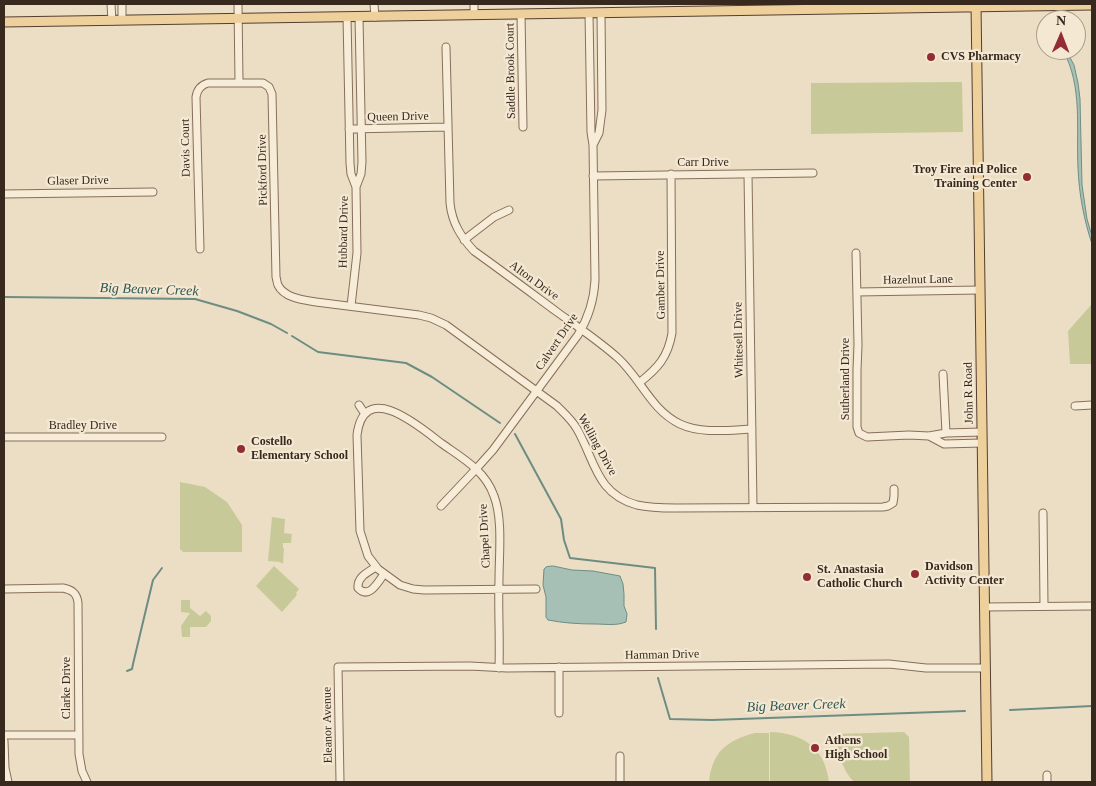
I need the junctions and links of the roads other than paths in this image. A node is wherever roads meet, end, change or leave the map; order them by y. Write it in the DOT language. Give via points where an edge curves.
graph roads {
  1 [pos="111,4"];
  2 [pos="122,4"];
  3 [pos="238,4"];
  4 [pos="374,4"];
  5 [pos="474,4"];
  6 [pos="976,5"];
  7 [pos="1092,5"];
  8 [pos="684,8"];
  9 [pos="589,13"];
  10 [pos="601,13"];
  11 [pos="521,14"];
  12 [pos="474,15"];
  13 [pos="374,16"];
  14 [pos="347,17"];
  15 [pos="359,17"];
  16 [pos="238,19"];
  17 [pos="112,20"];
  18 [pos="122,20"];
  19 [pos="4,22"];
  20 [pos="446,47"];
  21 [pos="590,76"];
  22 [pos="602,76"];
  23 [pos="360,80"];
  24 [pos="348,81"];
  25 [pos="239,82"];
  26 [pos="448,127"];
  27 [pos="523,127"];
  28 [pos="349,129"];
  29 [pos="361,129"];
  30 [pos="593,146"];
  31 [pos="813,173"];
  32 [pos="670,174"];
  33 [pos="748,174"];
  34 [pos="593,176"];
  35 [pos="356,187"];
  36 [pos="153,191"];
  37 [pos="4,194"];
  38 [pos="509,210"];
  39 [pos="464,240"];
  40 [pos="200,249"];
  41 [pos="856,254"];
  42 [pos="278,286"];
  43 [pos="980,290"];
  44 [pos="857,292"];
  45 [pos="351,306"];
  46 [pos="581,329"];
  47 [pos="943,374"];
  48 [pos="639,383"];
  49 [pos="536,392"];
  50 [pos="359,405"];
  51 [pos="1092,405"];
  52 [pos="1075,406"];
  53 [pos="365,414"];
  54 [pos="752,430"];
  55 [pos="982,432"];
  56 [pos="946,433"];
  57 [pos="929,436"];
  58 [pos="4,437"];
  59 [pos="162,437"];
  60 [pos="982,443"];
  61 [pos="476,469"];
  62 [pos="894,489"];
  63 [pos="441,506"];
  64 [pos="753,507"];
  65 [pos="1043,513"];
  66 [pos="376,566"];
  67 [pos="384,574"];
  68 [pos="4,589"];
  69 [pos="498,589"];
  70 [pos="536,589"];
  71 [pos="1044,606"];
  72 [pos="1092,606"];
  73 [pos="984,607"];
  74 [pos="338,667"];
  75 [pos="558,667"];
  76 [pos="499,668"];
  77 [pos="985,668"];
  78 [pos="559,712"];
  79 [pos="4,735"];
  80 [pos="79,735"];
  81 [pos="4,740"];
  82 [pos="620,756"];
  83 [pos="8,782"];
  84 [pos="87,782"];
  85 [pos="340,782"];
  86 [pos="620,782"];
  87 [pos="987,782"];
  1 -- 17 [label="street"];
  2 -- 18 [label="street"];
  3 -- 16 [label="street"];
  4 -- 13 [label="street"];
  5 -- 12 [label="street"];
  6 -- 7 [label="main road"];
  6 -- 8 [label="main road"];
  6 -- 43 [label="main road, John R Road"];
  8 -- 10 [label="main road"];
  9 -- 10 [label="main road"];
  9 -- 11 [label="main road"];
  9 -- 21 [label="street, Calvert Drive"];
  10 -- 22 [label="street, Calvert Drive"];
  11 -- 12 [label="main road"];
  11 -- 27 [label="street, Saddle Brook Court"];
  12 -- 13 [label="main road"];
  13 -- 15 [label="main road"];
  14 -- 15 [label="main road"];
  14 -- 16 [label="main road"];
  14 -- 24 [label="street, Hubbard Drive"];
  15 -- 23 [label="street, Hubbard Drive"];
  16 -- 18 [label="main road"];
  16 -- 25 [label="street"];
  17 -- 18 [label="main road"];
  17 -- 19 [label="main road"];
  20 -- 26 [label="street, Alton Drive"];
  21 -- 22 [label="street"];
  21 -- 30 [label="street, Calvert Drive"];
  22 -- 30 [label="street, Calvert Drive" via="602,116"];
  23 -- 24 [label="street"];
  23 -- 29 [label="street, Hubbard Drive"];
  24 -- 28 [label="street, Hubbard Drive"];
  25 -- 40 [label="street, Davis Court" via="208,83 201,86 196,94"];
  25 -- 42 [label="street, Pickford Drive" via="263,83 272,94"];
  26 -- 29 [label="street, Queen Drive"];
  26 -- 39 [label="street, Alton Drive" via="450,210"];
  28 -- 29 [label="street, Queen Drive"];
  28 -- 35 [label="street, Hubbard Drive" via="350,168"];
  29 -- 35 [label="street, Hubbard Drive" via="362,168"];
  30 -- 34 [label="street, Calvert Drive"];
  31 -- 33 [label="street, Carr Drive"];
  32 -- 33 [label="street, Carr Drive"];
  32 -- 34 [label="street, Carr Drive"];
  32 -- 48 [label="street, Gamber Drive" via="672,333 670,346 661,362"];
  33 -- 54 [label="street, Whitesell Drive"];
  34 -- 46 [label="street, Calvert Drive" via="595,289 591,309"];
  35 -- 45 [label="street, Hubbard Drive" via="357,253"];
  36 -- 37 [label="street, Glaser Drive"];
  38 -- 39 [label="street"];
  39 -- 46 [label="street, Alton Drive" via="474,251"];
  41 -- 44 [label="street, Sutherland Drive"];
  42 -- 45 [label="street, Welling Drive" via="300,299"];
  43 -- 44 [label="street, Hazelnut Lane"];
  43 -- 55 [label="main road, John R Road"];
  44 -- 57 [label="street, Sutherland Drive" via="859,433 867,437"];
  45 -- 49 [label="street, Welling Drive" via="419,315 441,322"];
  46 -- 48 [label="street, Alton Drive" via="620,360"];
  46 -- 49 [label="street, Calvert Drive"];
  47 -- 56 [label="street"];
  48 -- 54 [label="street, Alton Drive" via="661,412 680,424 701,430"];
  49 -- 61 [label="street, Calvert Drive"];
  49 -- 64 [label="street, Welling Drive" via="567,416 606,486 623,499 648,507"];
  50 -- 53 [label="street"];
  51 -- 52 [label="street"];
  53 -- 61 [label="street, Chapel Drive" via="384,408 393,411 411,420"];
  53 -- 66 [label="street" via="358,424 357,435 360,531 368,556"];
  54 -- 64 [label="street, Whitesell Drive"];
  55 -- 56 [label="street, Sutherland Drive"];
  55 -- 60 [label="main road, John R Road"];
  56 -- 57 [label="street, Sutherland Drive"];
  57 -- 60 [label="street, Sutherland Drive" via="944,444"];
  58 -- 59 [label="street, Bradley Drive"];
  60 -- 73 [label="main road, John R Road"];
  61 -- 63 [label="street, Calvert Drive"];
  61 -- 69 [label="street, Chapel Drive" via="489,485 496,502"];
  62 -- 64 [label="street, Welling Drive" via="891,505 883,507"];
  65 -- 71 [label="street"];
  66 -- 67 [label="street"];
  66 -- 67 [label="street" via="358,580 358,588 365,592 371,590"];
  67 -- 69 [label="street" via="413,589"];
  68 -- 80 [label="street, Clarke Drive" via="63,588 75,593 78,603"];
  69 -- 70 [label="street"];
  69 -- 76 [label="street, Chapel Drive"];
  71 -- 72 [label="street"];
  71 -- 73 [label="street"];
  73 -- 77 [label="main road, John R Road"];
  74 -- 76 [label="street, Hamman Drive"];
  74 -- 85 [label="street, Eleanor Avenue"];
  75 -- 76 [label="street, Hamman Drive"];
  75 -- 77 [label="street, Hamman Drive" via="889,664"];
  75 -- 78 [label="street"];
  77 -- 87 [label="main road, John R Road"];
  79 -- 80 [label="street"];
  80 -- 84 [label="street, Clarke Drive" via="80,766"];
  81 -- 83 [label="street"];
  82 -- 86 [label="street"];
}
